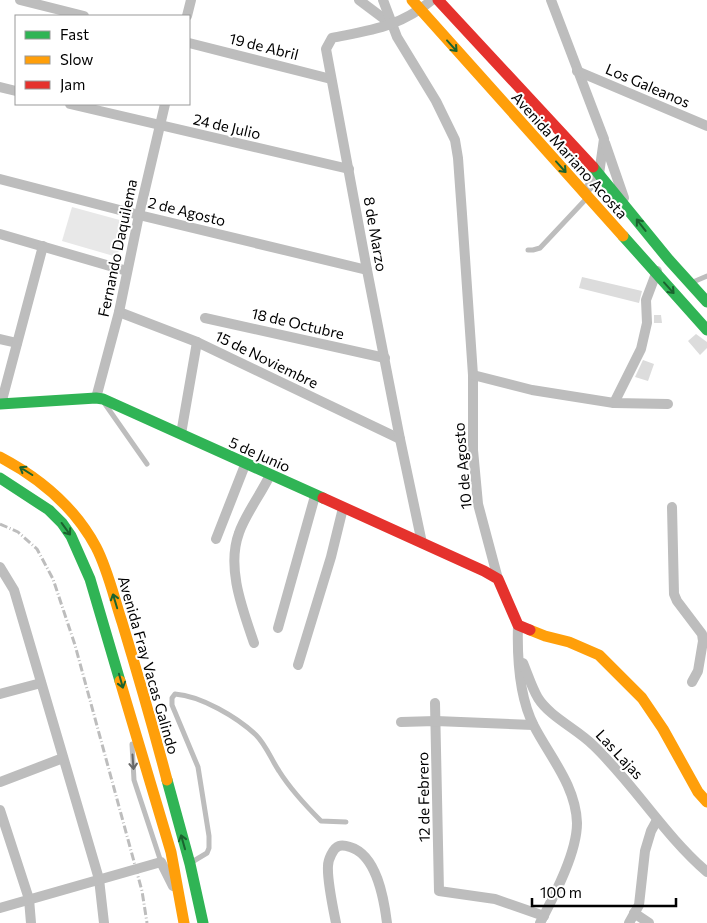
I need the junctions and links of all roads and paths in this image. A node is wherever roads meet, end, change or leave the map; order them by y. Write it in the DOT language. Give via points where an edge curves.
graph roads {
  1 [pos="20,0"];
  2 [pos="191,0"];
  3 [pos="359,0"];
  4 [pos="383,0"];
  5 [pos="412,0"];
  6 [pos="432,0"];
  7 [pos="438,0"];
  8 [pos="551,0"];
  9 [pos="420,10"];
  10 [pos="80,15"];
  11 [pos="187,15"];
  12 [pos="392,25"];
  13 [pos="190,43"];
  14 [pos="577,71"];
  15 [pos="332,79"];
  16 [pos="0,86"];
  17 [pos="15,90"];
  18 [pos="74,105"];
  19 [pos="165,105"];
  20 [pos="160,126"];
  21 [pos="707,126"];
  22 [pos="604,139"];
  23 [pos="349,170"];
  24 [pos="599,174"];
  25 [pos="0,179"];
  26 [pos="586,195"];
  27 [pos="627,206"];
  28 [pos="139,215"];
  29 [pos="0,234"];
  30 [pos="43,246"];
  31 [pos="528,250"];
  32 [pos="669,260"];
  33 [pos="367,270"];
  34 [pos="127,271"];
  35 [pos="655,273"];
  36 [pos="707,276"];
  37 [pos="690,283"];
  38 [pos="707,302"];
  39 [pos="119,312"];
  40 [pos="205,318"];
  41 [pos="707,330"];
  42 [pos="0,339"];
  43 [pos="197,342"];
  44 [pos="17,343"];
  45 [pos="385,358"];
  46 [pos="473,375"];
  47 [pos="100,399"];
  48 [pos="614,403"];
  49 [pos="1,404"];
  50 [pos="668,404"];
  51 [pos="181,434"];
  52 [pos="400,439"];
  53 [pos="0,457"];
  54 [pos="147,464"];
  55 [pos="246,465"];
  56 [pos="270,475"];
  57 [pos="0,478"];
  58 [pos="315,496"];
  59 [pos="672,507"];
  60 [pos="343,508"];
  61 [pos="216,539"];
  62 [pos="422,543"];
  63 [pos="0,567"];
  64 [pos="498,580"];
  65 [pos="518,625"];
  66 [pos="278,628"];
  67 [pos="254,643"];
  68 [pos="518,653"];
  69 [pos="298,665"];
  70 [pos="703,673"];
  71 [pos="692,682"];
  72 [pos="41,683"];
  73 [pos="0,694"];
  74 [pos="436,703"];
  75 [pos="130,713"];
  76 [pos="401,722"];
  77 [pos="436,722"];
  78 [pos="533,725"];
  79 [pos="63,758"];
  80 [pos="0,782"];
  81 [pos="702,789"];
  82 [pos="707,802"];
  83 [pos="0,810"];
  84 [pos="657,820"];
  85 [pos="346,822"];
  86 [pos="161,862"];
  87 [pos="190,864"];
  88 [pos="707,872"];
  89 [pos="99,879"];
  90 [pos="29,899"];
  91 [pos="180,901"];
  92 [pos="0,908"];
  93 [pos="634,913"];
  94 [pos="542,919"];
  95 [pos="30,923"];
  96 [pos="104,923"];
  97 [pos="184,923"];
  98 [pos="203,923"];
  99 [pos="336,923"];
  100 [pos="387,923"];
  101 [pos="629,923"];
  102 [pos="649,923"];
  1 -- 10 [label="street"];
  2 -- 11 [label="street"];
  3 -- 12 [label="street"];
  4 -- 12 [label="street, 10 de Agosto"];
  5 -- 9 [label="main road, Avenida Mariano Acosta"];
  6 -- 9 [label="street, 8 de Marzo"];
  7 -- 24 [label="main road, Avenida Mariano Acosta"];
  8 -- 14 [label="street"];
  9 -- 12 [label="street, 8 de Marzo"];
  9 -- 26 [label="main road, Avenida Mariano Acosta, one-way"];
  12 -- 15 [label="street, 8 de Marzo" via="332,38 326,49"];
  12 -- 46 [label="street, 10 de Agosto" via="454,140 462,205"];
  13 -- 15 [label="street, 19 de Abril"];
  14 -- 21 [label="street, Los Galeanos"];
  14 -- 22 [label="street"];
  15 -- 23 [label="street, 8 de Marzo"];
  16 -- 17 [label="street"];
  18 -- 20 [label="street, 24 de Julio"];
  19 -- 20 [label="street, Fernando Daquilema"];
  20 -- 23 [label="street, 24 de Julio"];
  20 -- 28 [label="street, Fernando Daquilema"];
  22 -- 24 [label="street"];
  22 -- 27 [label="street"];
  23 -- 33 [label="street, 8 de Marzo"];
  24 -- 26 [label="street"];
  24 -- 27 [label="main road, Avenida Mariano Acosta"];
  25 -- 28 [label="street, 2 de Agosto"];
  26 -- 31 [label="lane" via="540,248"];
  26 -- 35 [label="main road, Avenida Mariano Acosta"];
  32 -- 27 [label="main road, Avenida Mariano Acosta, one-way"];
  28 -- 33 [label="street, 2 de Agosto"];
  28 -- 34 [label="street, Fernando Daquilema"];
  29 -- 30 [label="street"];
  30 -- 34 [label="street"];
  30 -- 44 [label="street"];
  32 -- 35 [label="street"];
  32 -- 37 [label="main road, Avenida Mariano Acosta"];
  33 -- 45 [label="street, 8 de Marzo"];
  34 -- 39 [label="street, Fernando Daquilema"];
  35 -- 41 [label="main road, Avenida Mariano Acosta, one-way"];
  35 -- 48 [label="street" via="646,300 641,349"];
  36 -- 37 [label="lane"];
  37 -- 38 [label="main road, Avenida Mariano Acosta"];
  39 -- 43 [label="street, 15 de Noviembre"];
  39 -- 47 [label="street, Fernando Daquilema"];
  40 -- 45 [label="street, 18 de Octubre"];
  42 -- 44 [label="street"];
  43 -- 51 [label="street"];
  43 -- 52 [label="street, 15 de Noviembre"];
  44 -- 49 [label="street"];
  45 -- 52 [label="street, 8 de Marzo"];
  46 -- 48 [label="street" via="532,390"];
  46 -- 64 [label="street, 10 de Agosto" via="473,450 478,504"];
  47 -- 49 [label="main road, 5 de Junio"];
  47 -- 51 [label="main road, 5 de Junio"];
  47 -- 54 [label="lane"];
  48 -- 50 [label="street"];
  51 -- 55 [label="main road, 5 de Junio"];
  52 -- 62 [label="street, 8 de Marzo"];
  87 -- 53 [label="main road, Avenida Fray Vacas Galindo, one-way" via="144,694 96,547 53,491 25,470"];
  55 -- 56 [label="main road, 5 de Junio"];
  55 -- 61 [label="street"];
  56 -- 58 [label="main road, 5 de Junio"];
  56 -- 67 [label="street" via="238,534 236,550 235,572 242,609"];
  57 -- 75 [label="main road, Avenida Fray Vacas Galindo, one-way" via="33,498 62,524 77,546 90,578"];
  58 -- 60 [label="main road, 5 de Junio"];
  58 -- 66 [label="street"];
  59 -- 70 [label="street" via="674,594 702,634"];
  60 -- 62 [label="main road, 5 de Junio"];
  60 -- 69 [label="street"];
  62 -- 64 [label="main road, 5 de Junio"];
  63 -- 72 [label="street" via="14,590"];
  64 -- 65 [label="main road, 10 de Agosto"];
  65 -- 68 [label="street, 10 de Agosto"];
  65 -- 81 [label="main road" via="598,655 642,698"];
  68 -- 78 [label="street, 10 de Agosto" via="522,692"];
  68 -- 84 [label="street, Las Lajas" via="539,699 593,744"];
  70 -- 71 [label="street"];
  72 -- 73 [label="street"];
  72 -- 79 [label="street"];
  74 -- 77 [label="street, 12 de Febrero"];
  75 -- 86 [label="lane, one-way" via="134,780"];
  75 -- 91 [label="main road, Avenida Fray Vacas Galindo" via="171,852"];
  76 -- 77 [label="street"];
  77 -- 78 [label="street"];
  77 -- 94 [label="street, 12 de Febrero" via="439,891 495,899"];
  78 -- 94 [label="street, 10 de Agosto" via="563,775 577,822 575,840 560,882"];
  79 -- 80 [label="street"];
  79 -- 89 [label="street"];
  81 -- 82 [label="main road"];
  83 -- 90 [label="street"];
  84 -- 88 [label="street, Las Lajas"];
  84 -- 93 [label="street" via="645,851 642,892"];
  85 -- 87 [label="lane" via="321,821 292,791 265,746 250,730 210,704 175,694 172,706 198,767 209,836 207,854"];
  86 -- 89 [label="street"];
  86 -- 91 [label="street"];
  87 -- 98 [label="main road, Avenida Fray Vacas Galindo"];
  89 -- 90 [label="street"];
  89 -- 96 [label="street"];
  90 -- 92 [label="street"];
  90 -- 95 [label="street"];
  91 -- 97 [label="main road, Avenida Fray Vacas Galindo"];
  93 -- 101 [label="street"];
  93 -- 102 [label="street"];
  99 -- 100 [label="street" via="328,865 334,850 338,846 346,846 356,849 368,859 381,888"];
}
